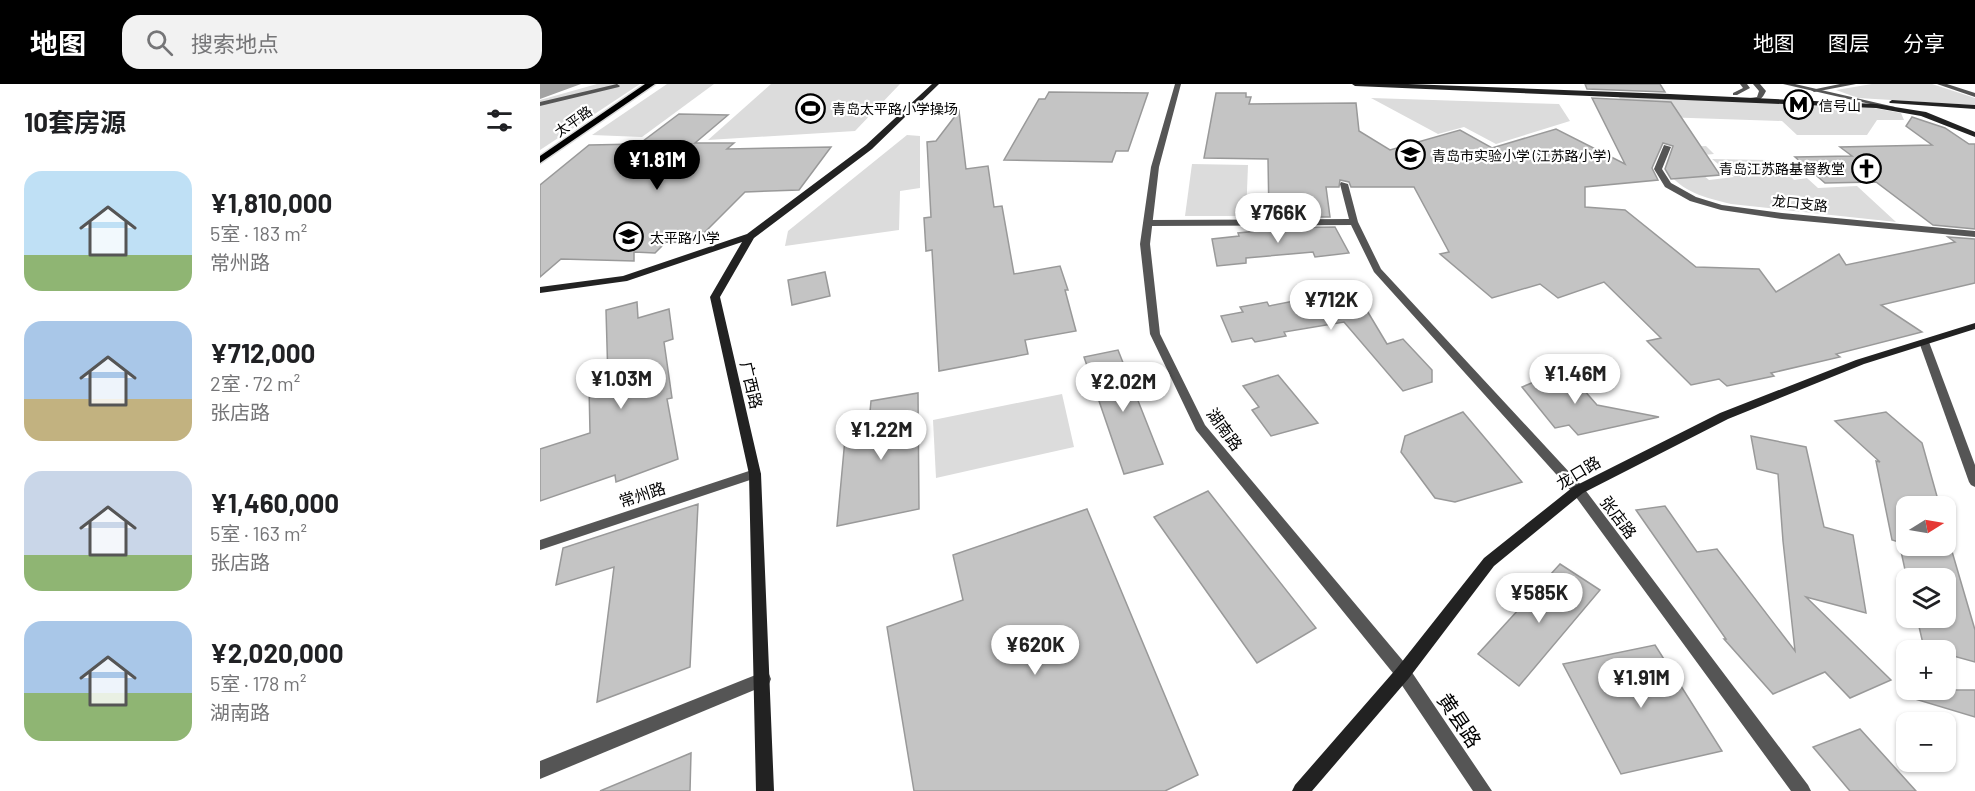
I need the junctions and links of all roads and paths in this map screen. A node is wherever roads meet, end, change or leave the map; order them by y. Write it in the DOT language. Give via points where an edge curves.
graph roads {
  1 [pos="651,84"];
  2 [pos="936,84"];
  3 [pos="1178,84"];
  4 [pos="1355,84"];
  5 [pos="1521,84"];
  6 [pos="1743,84"];
  7 [pos="1756,84"];
  8 [pos="1786,84"];
  9 [pos="1853,84"];
  10 [pos="1940,84"];
  11 [pos="617,86"];
  12 [pos="1814,90"];
  13 [pos="1735,94"];
  14 [pos="1761,95"];
  15 [pos="1975,95"];
  16 [pos="1852,99"];
  17 [pos="1741,100"];
  18 [pos="540,104"];
  19 [pos="1934,105"];
  20 [pos="1975,107"];
  21 [pos="1923,114"];
  22 [pos="1975,135"];
  23 [pos="1667,147"];
  24 [pos="540,160"];
  25 [pos="1344,184"];
  26 [pos="1354,222"];
  27 [pos="1147,223"];
  28 [pos="1975,234"];
  29 [pos="750,236"];
  30 [pos="540,290"];
  31 [pos="1975,326"];
  32 [pos="1924,342"];
  33 [pos="755,474"];
  34 [pos="1975,482"];
  35 [pos="1578,490"];
  36 [pos="540,545"];
  37 [pos="1403,673"];
  38 [pos="763,679"];
  39 [pos="540,770"];
  40 [pos="765,791"];
  41 [pos="1301,791"];
  42 [pos="1483,791"];
  43 [pos="1802,791"];
  1 -- 24 [label="main road, 太平路"];
  2 -- 29 [label="main road, 广西路" via="869,147"];
  3 -- 27 [label="street, 湖南路" via="1155,167"];
  4 -- 17 [label="main road"];
  5 -- 13 [label="main road"];
  6 -- 13 [label="street" via="1747,88"];
  7 -- 14 [label="street"];
  8 -- 12 [label="street"];
  9 -- 12 [label="street"];
  10 -- 15 [label="street"];
  11 -- 18 [label="street"];
  12 -- 16 [label="street"];
  13 -- 14 [label="main road"];
  14 -- 16 [label="main road"];
  14 -- 17 [label="street" via="1759,99"];
  16 -- 19 [label="main road"];
  16 -- 21 [label="street"];
  17 -- 21 [label="main road" via="1876,106"];
  19 -- 20 [label="main road"];
  19 -- 21 [label="main road" via="1922,107"];
  21 -- 22 [label="main road"];
  23 -- 28 [label="street, 龙口支路" via="1658,169 1668,185 1693,199 1721,207"];
  25 -- 26 [label="street, 张店路"];
  26 -- 27 [label="street"];
  26 -- 35 [label="street, 张店路" via="1377,270"];
  27 -- 37 [label="street, 湖南路" via="1145,243 1155,334 1200,427"];
  29 -- 30 [label="main road" via="624,279"];
  29 -- 33 [label="main road, 广西路" via="715,297"];
  31 -- 32 [label="main road, 龙口路"];
  32 -- 34 [label="street"];
  32 -- 35 [label="main road, 龙口路" via="1860,362 1724,416"];
  33 -- 36 [label="street, 常州路"];
  33 -- 38 [label="main road, 广西路"];
  35 -- 37 [label="main road, 龙口路" via="1489,562"];
  35 -- 43 [label="street, 张店路"];
  37 -- 41 [label="main road, 龙口路"];
  37 -- 42 [label="street, 黄县路"];
  38 -- 39 [label="street"];
  38 -- 40 [label="main road, 广西路"];
}
